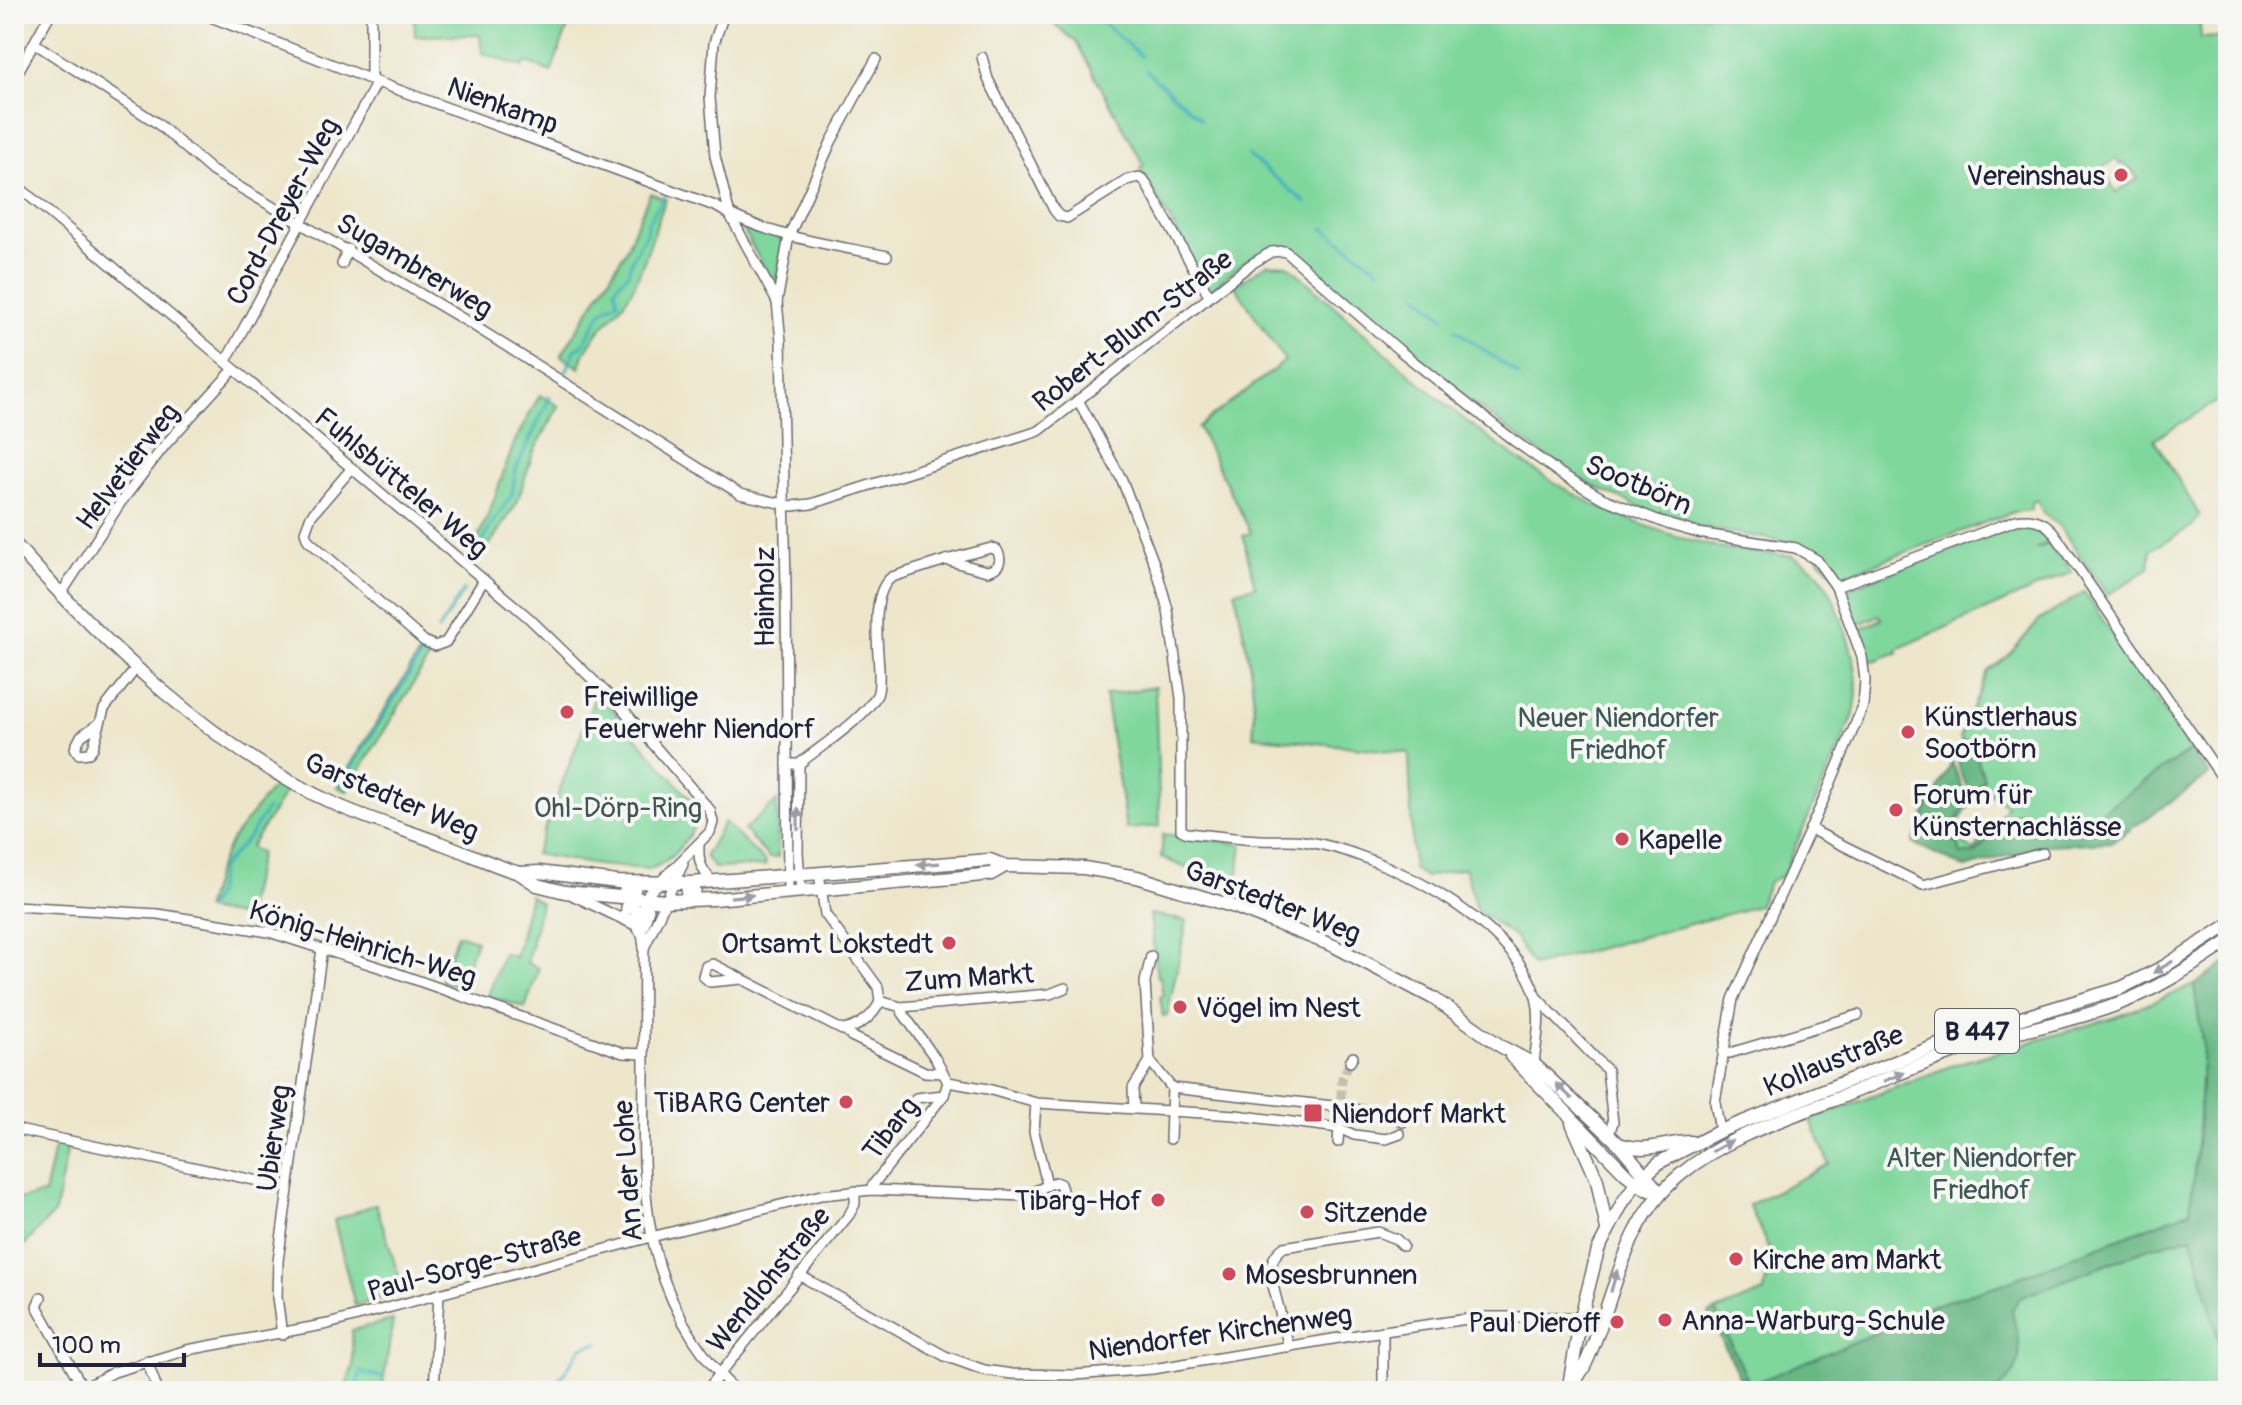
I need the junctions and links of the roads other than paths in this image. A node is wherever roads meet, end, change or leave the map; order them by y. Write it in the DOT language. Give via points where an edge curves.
graph roads {
  1 [pos="50,14"];
  2 [pos="203,14"];
  3 [pos="371,14"];
  4 [pos="724,14"];
  5 [pos="34,43"];
  6 [pos="982,57"];
  7 [pos="876,59"];
  8 [pos="14,79"];
  9 [pos="374,81"];
  10 [pos="14,183"];
  11 [pos="730,215"];
  12 [pos="301,222"];
  13 [pos="789,236"];
  14 [pos="348,249"];
  15 [pos="1275,251"];
  16 [pos="887,256"];
  17 [pos="342,264"];
  18 [pos="1209,296"];
  19 [pos="777,302"];
  20 [pos="230,365"];
  21 [pos="1078,400"];
  22 [pos="352,468"];
  23 [pos="785,504"];
  24 [pos="14,543"];
  25 [pos="946,560"];
  26 [pos="484,580"];
  27 [pos="1836,587"];
  28 [pos="61,594"];
  29 [pos="137,667"];
  30 [pos="100,723"];
  31 [pos="787,764"];
  32 [pos="799,764"];
  33 [pos="2228,786"];
  34 [pos="1810,829"];
  35 [pos="699,844"];
  36 [pos="2043,853"];
  37 [pos="685,860"];
  38 [pos="1005,866"];
  39 [pos="519,873"];
  40 [pos="819,873"];
  41 [pos="794,875"];
  42 [pos="712,881"];
  43 [pos="657,883"];
  44 [pos="673,883"];
  45 [pos="820,891"];
  46 [pos="565,892"];
  47 [pos="794,892"];
  48 [pos="644,900"];
  49 [pos="665,901"];
  50 [pos="14,906"];
  51 [pos="2228,925"];
  52 [pos="642,930"];
  53 [pos="2228,942"];
  54 [pos="644,948"];
  55 [pos="322,949"];
  56 [pos="1151,956"];
  57 [pos="742,979"];
  58 [pos="1065,988"];
  59 [pos="1537,998"];
  60 [pos="880,1001"];
  61 [pos="901,1007"];
  62 [pos="1858,1015"];
  63 [pos="846,1030"];
  64 [pos="1502,1047"];
  65 [pos="1723,1052"];
  66 [pos="644,1054"];
  67 [pos="1150,1061"];
  68 [pos="1534,1064"];
  69 [pos="946,1078"];
  70 [pos="1172,1088"];
  71 [pos="944,1095"];
  72 [pos="1227,1095"];
  73 [pos="916,1098"];
  74 [pos="1261,1098"];
  75 [pos="1036,1103"];
  76 [pos="1134,1109"];
  77 [pos="1171,1111"];
  78 [pos="1338,1112"];
  79 [pos="1567,1113"];
  80 [pos="1225,1115"];
  81 [pos="1259,1118"];
  82 [pos="1403,1122"];
  83 [pos="1339,1128"];
  84 [pos="14,1129"];
  85 [pos="1720,1131"];
  86 [pos="1400,1134"];
  87 [pos="1170,1139"];
  88 [pos="1614,1139"];
  89 [pos="1338,1142"];
  90 [pos="1694,1142"];
  91 [pos="1641,1178"];
  92 [pos="1047,1184"];
  93 [pos="287,1187"];
  94 [pos="872,1190"];
  95 [pos="855,1191"];
  96 [pos="1660,1193"];
  97 [pos="1024,1196"];
  98 [pos="1607,1232"];
  99 [pos="651,1237"];
  100 [pos="1403,1246"];
  101 [pos="799,1275"];
  102 [pos="439,1294"];
  103 [pos="41,1297"];
  104 [pos="1581,1317"];
  105 [pos="1383,1331"];
  106 [pos="282,1335"];
  107 [pos="1289,1347"];
  108 [pos="147,1361"];
  109 [pos="719,1374"];
  110 [pos="1569,1388"];
  111 [pos="80,1390"];
  112 [pos="1379,1390"];
  113 [pos="158,1391"];
  114 [pos="434,1391"];
  115 [pos="706,1391"];
  116 [pos="737,1391"];
  1 -- 5 [label="street"];
  2 -- 9 [label="street, Nienkamp"];
  3 -- 9 [label="street, Cord-Dreyer-Weg"];
  4 -- 11 [label="street, Hainholz" via="714,43 710,97 715,156"];
  5 -- 8 [label="street"];
  5 -- 12 [label="street, Sugambrerweg" via="157,123 212,171"];
  6 -- 18 [label="street" via="988,79 1059,216 1067,218 1139,177"];
  7 -- 13 [label="street, Hainholz"];
  9 -- 11 [label="street, Nienkamp"];
  9 -- 12 [label="street, Cord-Dreyer-Weg"];
  10 -- 20 [label="street, Fuhlsbütteler Weg"];
  11 -- 13 [label="street, Nienkamp"];
  11 -- 19 [label="street, Hainholz"];
  12 -- 14 [label="street, Sugambrerweg"];
  12 -- 20 [label="street, Cord-Dreyer-Weg"];
  13 -- 16 [label="street, Nienkamp"];
  13 -- 19 [label="street, Hainholz"];
  14 -- 17 [label="street"];
  14 -- 23 [label="street, Sugambrerweg" via="740,494"];
  15 -- 18 [label="street, Robert-Blum-Straße"];
  15 -- 27 [label="street, Sootbörn" via="1285,251 1399,350 1561,474 1602,498 1670,525 1796,548 1817,560"];
  18 -- 21 [label="street, Robert-Blum-Straße"];
  19 -- 23 [label="street, Hainholz"];
  20 -- 22 [label="street, Fuhlsbütteler Weg"];
  20 -- 28 [label="street, Helvetierweg" via="121,502"];
  21 -- 23 [label="street, Robert-Blum-Straße" via="1039,431 1013,441 811,504"];
  21 -- 59 [label="street" via="1122,480 1168,610 1181,698 1179,827 1187,833 1303,841 1394,870 1493,933 1522,965"];
  22 -- 26 [label="street, Fuhlsbütteler Weg"];
  22 -- 26 [label="street" via="311,516 308,540 424,641 435,646 446,642"];
  23 -- 31 [label="street, Hainholz"];
  24 -- 28 [label="main road, Garstedter Weg"];
  25 -- 25 [label="street" via="991,548 1001,557 999,565 987,571"];
  25 -- 32 [label="street" via="884,582 878,609 878,693"];
  26 -- 35 [label="street, Fuhlsbütteler Weg" via="580,664 708,806 713,825"];
  27 -- 33 [label="street" via="2016,520 2044,523"];
  27 -- 34 [label="street, Sootbörn" via="1862,657 1865,691 1858,720"];
  28 -- 29 [label="main road, Garstedter Weg"];
  29 -- 30 [label="street" via="104,709"];
  29 -- 39 [label="main road, Garstedter Weg" via="238,747 324,798"];
  31 -- 32 [label="street"];
  31 -- 41 [label="street, Hainholz"];
  41 -- 32 [label="street, Hainholz, one-way"];
  34 -- 36 [label="street" via="1923,885"];
  34 -- 65 [label="street, Sootbörn" via="1733,999"];
  35 -- 37 [label="street, Fuhlsbütteler Weg"];
  35 -- 42 [label="street" via="698,860"];
  37 -- 43 [label="street, Fuhlsbütteler Weg"];
  37 -- 44 [label="street, Fuhlsbütteler Weg"];
  38 -- 40 [label="main road, Garstedter Weg, one-way" via="990,860"];
  38 -- 45 [label="main road, Garstedter Weg" via="991,874"];
  38 -- 64 [label="main road, Garstedter Weg" via="1124,875 1235,907 1384,971"];
  39 -- 43 [label="main road, Garstedter Weg"];
  39 -- 46 [label="main road, Garstedter Weg" via="537,885"];
  40 -- 41 [label="main road, Garstedter Weg"];
  40 -- 45 [label="street, Zum Markt"];
  41 -- 42 [label="main road, Garstedter Weg"];
  41 -- 47 [label="street, Hainholz"];
  42 -- 44 [label="main road, Garstedter Weg"];
  43 -- 44 [label="main road, Garstedter Weg"];
  43 -- 48 [label="street"];
  44 -- 49 [label="street, An der Lohe"];
  45 -- 47 [label="main road, Garstedter Weg"];
  45 -- 60 [label="street, Zum Markt" via="825,914 878,987"];
  46 -- 48 [label="main road, Garstedter Weg"];
  46 -- 52 [label="street, Garstedter Weg"];
  49 -- 47 [label="main road, Garstedter Weg, one-way"];
  48 -- 49 [label="main road, Garstedter Weg"];
  48 -- 52 [label="street, An der Lohe"];
  49 -- 54 [label="street, An der Lohe"];
  50 -- 55 [label="street, König-Heinrich-Weg" via="158,914 269,932"];
  51 -- 85 [label="main road, Kollaustraße / B 447, one-way" via="2121,988 1961,1036"];
  52 -- 54 [label="street, An der Lohe"];
  96 -- 53 [label="main road, Kollaustraße / B 447, one-way" via="1725,1144 1975,1045 2114,1006"];
  54 -- 66 [label="street, An der Lohe"];
  55 -- 66 [label="street, König-Heinrich-Weg" via="598,1045"];
  55 -- 93 [label="street, Ubierweg"];
  56 -- 67 [label="street" via="1145,982"];
  57 -- 63 [label="street, Tibarg"];
  58 -- 61 [label="street, Zum Markt" via="1050,994"];
  59 -- 68 [label="street"];
  59 -- 88 [label="street" via="1607,1070"];
  60 -- 61 [label="street, Zum Markt"];
  60 -- 63 [label="street" via="874,1012"];
  61 -- 69 [label="street, Tibarg"];
  62 -- 65 [label="street"];
  63 -- 69 [label="street, Tibarg"];
  64 -- 68 [label="main road, Garstedter Weg"];
  64 -- 79 [label="main road, Garstedter Weg"];
  65 -- 85 [label="street, Sootbörn" via="1715,1110"];
  66 -- 99 [label="street, An der Lohe" via="644,1176"];
  67 -- 70 [label="street"];
  67 -- 76 [label="street" via="1133,1088"];
  88 -- 68 [label="main road, Garstedter Weg, one-way"];
  69 -- 71 [label="street, Tibarg"];
  69 -- 75 [label="street, Tibarg"];
  70 -- 72 [label="street"];
  70 -- 77 [label="street"];
  71 -- 73 [label="street, Tibarg"];
  71 -- 94 [label="street, Tibarg"];
  72 -- 74 [label="street"];
  72 -- 80 [label="street"];
  74 -- 78 [label="street"];
  74 -- 81 [label="street"];
  75 -- 76 [label="street, Tibarg"];
  75 -- 92 [label="street" via="1034,1132"];
  76 -- 77 [label="street, Tibarg"];
  77 -- 80 [label="street, Tibarg"];
  77 -- 87 [label="street"];
  78 -- 82 [label="street" via="1389,1114"];
  78 -- 83 [label="street"];
  79 -- 91 [label="main road, Garstedter Weg"];
  79 -- 98 [label="main road" via="1597,1180"];
  80 -- 81 [label="street, Tibarg"];
  81 -- 83 [label="street, Tibarg"];
  83 -- 86 [label="street, Tibarg" via="1386,1139"];
  83 -- 89 [label="street"];
  84 -- 93 [label="street"];
  85 -- 90 [label="main road, B 447"];
  88 -- 90 [label="main road" via="1643,1149"];
  88 -- 91 [label="main road, Garstedter Weg"];
  90 -- 91 [label="main road, B 447"];
  91 -- 96 [label="main road, Garstedter Weg" via="1646,1189"];
  91 -- 98 [label="main road, B 447"];
  92 -- 97 [label="street, Paul-Sorge-Straße"];
  92 -- 97 [label="street, Paul-Sorge-Straße" via="1060,1184 1059,1197"];
  93 -- 106 [label="street, Ubierweg" via="278,1261"];
  94 -- 95 [label="street, Paul-Sorge-Straße"];
  94 -- 97 [label="street, Paul-Sorge-Straße"];
  95 -- 99 [label="street, Paul-Sorge-Straße"];
  95 -- 101 [label="street, Wendlohstraße" via="849,1215"];
  110 -- 96 [label="main road, B 447, one-way" via="1590,1355 1623,1254"];
  98 -- 104 [label="main road, B 447"];
  99 -- 102 [label="street, Paul-Sorge-Straße"];
  99 -- 109 [label="street, An der Lohe" via="676,1308"];
  100 -- 107 [label="street" via="1378,1232 1279,1251 1270,1267 1271,1278"];
  101 -- 107 [label="street, Niendorfer Kirchenweg" via="945,1356 989,1372 1121,1372"];
  101 -- 109 [label="street, Wendlohstraße"];
  102 -- 106 [label="street, Paul-Sorge-Straße"];
  102 -- 114 [label="street"];
  103 -- 111 [label="street, Paul-Sorge-Straße" via="37,1306"];
  104 -- 105 [label="street, Niendorfer Kirchenweg" via="1481,1317"];
  104 -- 110 [label="main road, B 447"];
  105 -- 107 [label="street, Niendorfer Kirchenweg"];
  105 -- 112 [label="street, Niendorfer Kirchenweg"];
  106 -- 108 [label="street, Paul-Sorge-Straße"];
  108 -- 111 [label="street, Paul-Sorge-Straße"];
  108 -- 113 [label="street"];
  109 -- 115 [label="street, Wendlohstraße"];
  109 -- 116 [label="street, An der Lohe"];
}
